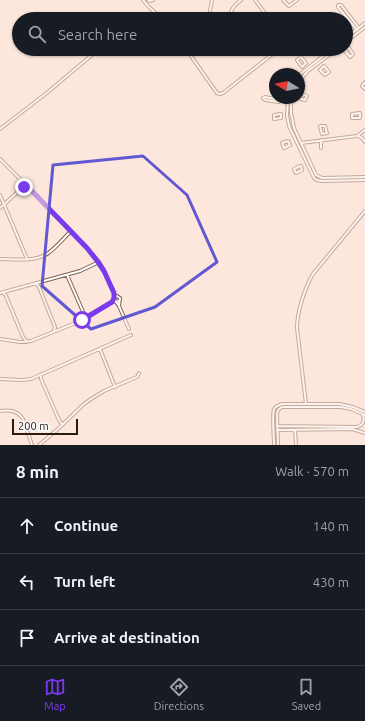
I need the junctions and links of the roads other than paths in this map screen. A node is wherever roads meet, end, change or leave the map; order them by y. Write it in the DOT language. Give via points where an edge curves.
graph roads {
  1 [pos="143,0"];
  2 [pos="148,0"];
  3 [pos="152,0"];
  4 [pos="212,0"];
  5 [pos="241,0"];
  6 [pos="255,0"];
  7 [pos="284,0"];
  8 [pos="297,0"];
  9 [pos="146,3"];
  10 [pos="210,11"];
  11 [pos="155,12"];
  12 [pos="230,12"];
  13 [pos="265,12"];
  14 [pos="344,12"];
  15 [pos="345,12"];
  16 [pos="353,23"];
  17 [pos="365,23"];
  18 [pos="365,27"];
  19 [pos="358,29"];
  20 [pos="353,33"];
  21 [pos="353,36"];
  22 [pos="91,56"];
  23 [pos="191,56"];
  24 [pos="270,56"];
  25 [pos="322,56"];
  26 [pos="328,56"];
  27 [pos="319,63"];
  28 [pos="304,66"];
  29 [pos="307,68"];
  30 [pos="322,68"];
  31 [pos="305,74"];
  32 [pos="365,82"];
  33 [pos="365,88"];
  34 [pos="278,102"];
  35 [pos="287,105"];
  36 [pos="290,105"];
  37 [pos="287,115"];
  38 [pos="281,116"];
  39 [pos="360,116"];
  40 [pos="365,116"];
  41 [pos="0,129"];
  42 [pos="365,130"];
  43 [pos="324,133"];
  44 [pos="357,136"];
  45 [pos="320,140"];
  46 [pos="325,140"];
  47 [pos="365,142"];
  48 [pos="301,143"];
  49 [pos="321,148"];
  50 [pos="0,159"];
  51 [pos="365,173"];
  52 [pos="364,177"];
  53 [pos="20,179"];
  54 [pos="365,180"];
  55 [pos="26,182"];
  56 [pos="22,184"];
  57 [pos="26,186"];
  58 [pos="21,189"];
  59 [pos="0,195"];
  60 [pos="4,204"];
  61 [pos="0,208"];
  62 [pos="365,210"];
  63 [pos="70,232"];
  64 [pos="0,259"];
  65 [pos="27,259"];
  66 [pos="98,262"];
  67 [pos="68,275"];
  68 [pos="40,282"];
  69 [pos="36,283"];
  70 [pos="39,287"];
  71 [pos="7,291"];
  72 [pos="2,292"];
  73 [pos="114,293"];
  74 [pos="6,296"];
  75 [pos="118,296"];
  76 [pos="116,300"];
  77 [pos="84,314"];
  78 [pos="89,316"];
  79 [pos="82,320"];
  80 [pos="55,327"];
  81 [pos="129,329"];
  82 [pos="59,330"];
  83 [pos="54,332"];
  84 [pos="131,336"];
  85 [pos="23,337"];
  86 [pos="0,339"];
  87 [pos="20,342"];
  88 [pos="27,342"];
  89 [pos="100,349"];
  90 [pos="139,373"];
  91 [pos="42,374"];
  92 [pos="37,376"];
  93 [pos="41,378"];
  94 [pos="0,379"];
  95 [pos="115,386"];
  96 [pos="306,404"];
  97 [pos="0,411"];
  98 [pos="365,412"];
  99 [pos="364,415"];
  100 [pos="63,424"];
  101 [pos="277,426"];
  102 [pos="277,430"];
  103 [pos="295,430"];
  104 [pos="365,433"];
  105 [pos="33,444"];
  106 [pos="39,445"];
  107 [pos="274,445"];
  108 [pos="278,445"];
  109 [pos="296,445"];
  1 -- 9 [label="street"];
  2 -- 3 [label="street"];
  2 -- 9 [label="street"];
  4 -- 10 [label="street"];
  5 -- 12 [label="street"];
  6 -- 13 [label="street"];
  7 -- 8 [label="street" via="289,6"];
  9 -- 11 [label="street"];
  14 -- 15 [label="street" via="338,5 341,5"];
  16 -- 19 [label="street"];
  17 -- 19 [label="street"];
  18 -- 21 [label="street"];
  19 -- 20 [label="street"];
  22 -- 41 [label="street"];
  23 -- 24 [label="street" via="220,94"];
  25 -- 29 [label="street"];
  26 -- 27 [label="street"];
  27 -- 30 [label="street"];
  27 -- 31 [label="street"];
  28 -- 28 [label="street" via="306,63 300,57 297,61"];
  28 -- 29 [label="street"];
  32 -- 33 [label="street" via="362,86"];
  34 -- 34 [label="street" via="279,100 263,98 265,100"];
  35 -- 36 [label="street"];
  35 -- 37 [label="street"];
  36 -- 48 [label="street" via="293,124"];
  37 -- 38 [label="street"];
  37 -- 54 [label="street" via="292,134 316,179 322,182"];
  39 -- 40 [label="street"];
  42 -- 44 [label="street"];
  43 -- 46 [label="street"];
  44 -- 46 [label="street"];
  44 -- 47 [label="street"];
  45 -- 46 [label="street"];
  45 -- 48 [label="street"];
  45 -- 49 [label="street"];
  48 -- 52 [label="street" via="314,173 319,177"];
  50 -- 53 [label="street"];
  51 -- 52 [label="street"];
  53 -- 55 [label="street"];
  53 -- 56 [label="street"];
  55 -- 56 [label="street"];
  55 -- 57 [label="street"];
  56 -- 57 [label="street"];
  56 -- 58 [label="street"];
  57 -- 58 [label="street"];
  57 -- 63 [label="street"];
  58 -- 60 [label="street"];
  59 -- 60 [label="street"];
  60 -- 61 [label="street"];
  60 -- 65 [label="street"];
  62 -- 96 [label="street" via="309,280 305,291 297,328"];
  63 -- 65 [label="street" via="46,255"];
  63 -- 66 [label="street"];
  64 -- 65 [label="street"];
  66 -- 67 [label="street"];
  66 -- 73 [label="street"];
  67 -- 68 [label="street"];
  67 -- 77 [label="street"];
  68 -- 69 [label="street"];
  68 -- 70 [label="street"];
  69 -- 70 [label="street"];
  69 -- 71 [label="street"];
  70 -- 80 [label="street"];
  71 -- 72 [label="street"];
  71 -- 74 [label="street"];
  72 -- 74 [label="street"];
  73 -- 75 [label="street"];
  73 -- 76 [label="street"];
  74 -- 85 [label="street"];
  75 -- 76 [label="street"];
  75 -- 76 [label="street" via="120,298"];
  76 -- 78 [label="street"];
  76 -- 81 [label="street"];
  77 -- 78 [label="street"];
  77 -- 79 [label="street"];
  78 -- 79 [label="street"];
  79 -- 82 [label="street"];
  80 -- 82 [label="street"];
  80 -- 83 [label="street"];
  82 -- 83 [label="street"];
  83 -- 88 [label="street"];
  84 -- 89 [label="street"];
  85 -- 87 [label="street"];
  85 -- 88 [label="street"];
  86 -- 87 [label="street"];
  87 -- 88 [label="street"];
  89 -- 91 [label="street"];
  89 -- 95 [label="street"];
  90 -- 95 [label="street" via="137,377"];
  91 -- 92 [label="street"];
  91 -- 93 [label="street"];
  92 -- 93 [label="street"];
  92 -- 94 [label="street" via="25,380"];
  93 -- 100 [label="street"];
  95 -- 100 [label="street" via="87,401"];
  96 -- 98 [label="street" via="340,404"];
  96 -- 107 [label="street" via="282,404 276,407 273,413"];
  97 -- 105 [label="street" via="11,410 19,414"];
  99 -- 101 [label="street" via="363,422 357,427"];
  99 -- 101 [label="street" via="341,407 284,407 277,412"];
  100 -- 106 [label="street"];
  101 -- 102 [label="street"];
  102 -- 103 [label="street"];
  102 -- 108 [label="street"];
  103 -- 104 [label="street" via="352,430"];
  103 -- 109 [label="street"];
}
